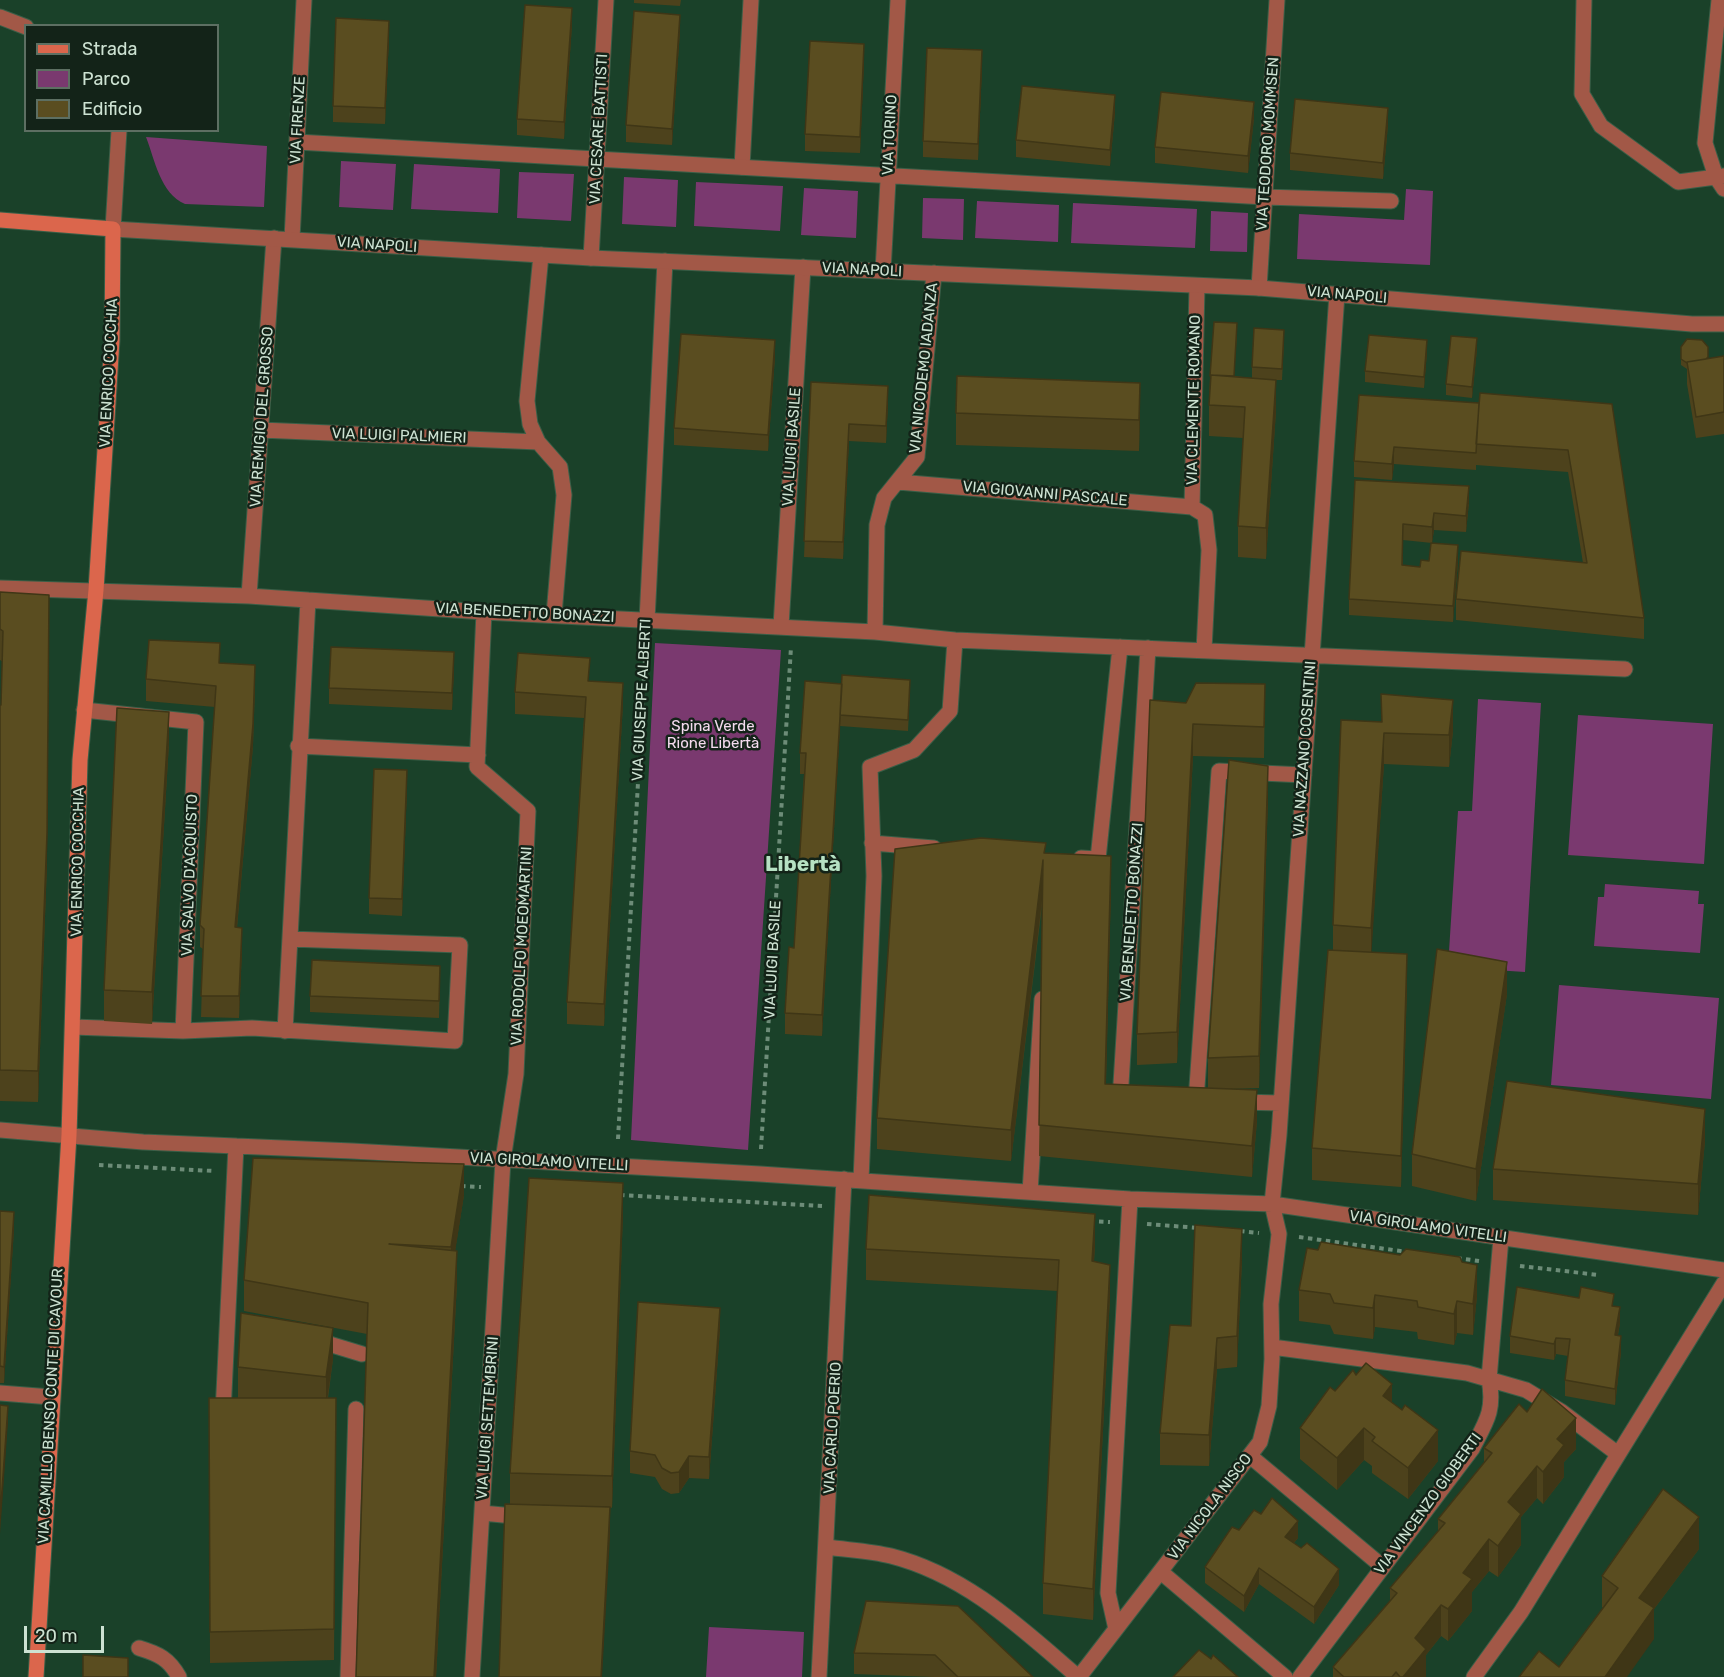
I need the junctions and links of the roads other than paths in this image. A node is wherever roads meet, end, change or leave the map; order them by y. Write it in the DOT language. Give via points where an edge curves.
graph roads {
  1 [pos="304,0"];
  2 [pos="606,0"];
  3 [pos="751,0"];
  4 [pos="898,0"];
  5 [pos="1277,0"];
  6 [pos="1584,0"];
  7 [pos="1719,0"];
  8 [pos="0,17"];
  9 [pos="24,26"];
  10 [pos="119,132"];
  11 [pos="297,142"];
  12 [pos="597,158"];
  13 [pos="742,167"];
  14 [pos="887,175"];
  15 [pos="1722,177"];
  16 [pos="1265,197"];
  17 [pos="1391,201"];
  18 [pos="4,222"];
  19 [pos="113,229"];
  20 [pos="274,238"];
  21 [pos="292,239"];
  22 [pos="542,255"];
  23 [pos="591,258"];
  24 [pos="665,261"];
  25 [pos="803,267"];
  26 [pos="883,271"];
  27 [pos="934,273"];
  28 [pos="1197,286"];
  29 [pos="1259,288"];
  30 [pos="1337,294"];
  31 [pos="1724,324"];
  32 [pos="261,430"];
  33 [pos="538,442"];
  34 [pos="898,482"];
  35 [pos="1192,507"];
  36 [pos="0,588"];
  37 [pos="96,590"];
  38 [pos="249,596"];
  39 [pos="308,600"];
  40 [pos="484,612"];
  41 [pos="554,615"];
  42 [pos="647,620"];
  43 [pos="787,627"];
  44 [pos="875,632"];
  45 [pos="955,640"];
  46 [pos="1120,647"];
  47 [pos="1148,648"];
  48 [pos="1204,650"];
  49 [pos="1311,657"];
  50 [pos="1625,669"];
  51 [pos="84,710"];
  52 [pos="298,746"];
  53 [pos="478,754"];
  54 [pos="1304,775"];
  55 [pos="872,843"];
  56 [pos="955,849"];
  57 [pos="1062,857"];
  58 [pos="290,939"];
  59 [pos="1042,986"];
  60 [pos="73,1027"];
  61 [pos="285,1030"];
  62 [pos="183,1031"];
  63 [pos="1142,1100"];
  64 [pos="1281,1103"];
  65 [pos="0,1130"];
  66 [pos="69,1135"];
  67 [pos="236,1146"];
  68 [pos="503,1160"];
  69 [pos="844,1179"];
  70 [pos="861,1180"];
  71 [pos="1030,1192"];
  72 [pos="1130,1199"];
  73 [pos="1272,1204"];
  74 [pos="1501,1238"];
  75 [pos="1724,1270"];
  76 [pos="1724,1283"];
  77 [pos="306,1337"];
  78 [pos="1272,1347"];
  79 [pos="363,1354"];
  80 [pos="1489,1379"];
  81 [pos="0,1394"];
  82 [pos="51,1397"];
  83 [pos="356,1409"];
  84 [pos="223,1413"];
  85 [pos="1618,1454"];
  86 [pos="1250,1456"];
  87 [pos="482,1513"];
  88 [pos="541,1518"];
  89 [pos="827,1547"];
  90 [pos="1383,1567"];
  91 [pos="1161,1572"];
  92 [pos="1116,1629"];
  93 [pos="139,1648"];
  94 [pos="36,1677"];
  95 [pos="179,1677"];
  96 [pos="348,1677"];
  97 [pos="472,1677"];
  98 [pos="819,1677"];
  99 [pos="1078,1677"];
  100 [pos="1285,1677"];
  101 [pos="1300,1677"];
  102 [pos="1474,1677"];
  1 -- 11 [label="street, VIA FIRENZE"];
  2 -- 12 [label="street, VIA CESARE BATTISTI"];
  3 -- 13 [label="street"];
  4 -- 14 [label="street, VIA TORINO"];
  5 -- 16 [label="street, VIA TEODORO MOMMSEN"];
  6 -- 15 [label="street" via="1582,94 1601,126 1678,182"];
  7 -- 15 [label="street" via="1705,143"];
  8 -- 9 [label="street"];
  10 -- 19 [label="street"];
  11 -- 12 [label="street"];
  11 -- 21 [label="street, VIA FIRENZE"];
  12 -- 13 [label="street"];
  12 -- 23 [label="street, VIA CESARE BATTISTI"];
  13 -- 14 [label="street"];
  14 -- 16 [label="street"];
  14 -- 26 [label="street, VIA TORINO"];
  16 -- 17 [label="street"];
  16 -- 29 [label="street, VIA TEODORO MOMMSEN"];
  18 -- 19 [label="main road, VIA NAPOLI"];
  19 -- 20 [label="street, VIA NAPOLI"];
  19 -- 37 [label="main road, VIA ENRICO COCCHIA" via="112,340"];
  20 -- 21 [label="street, VIA NAPOLI"];
  20 -- 32 [label="street, VIA REMIGIO DEL GROSSO"];
  21 -- 22 [label="street, VIA NAPOLI"];
  22 -- 23 [label="street, VIA NAPOLI"];
  22 -- 33 [label="street" via="526,401"];
  23 -- 24 [label="street, VIA NAPOLI"];
  24 -- 25 [label="street, VIA NAPOLI"];
  24 -- 42 [label="street, VIA GIUSEPPE ALBERTI"];
  25 -- 26 [label="street, VIA NAPOLI"];
  25 -- 43 [label="street, VIA LUIGI BASILE"];
  26 -- 27 [label="street, VIA NAPOLI"];
  27 -- 28 [label="street, VIA NAPOLI"];
  27 -- 34 [label="street, VIA NICODEMO IADANZA" via="917,457"];
  28 -- 29 [label="street, VIA NAPOLI"];
  28 -- 35 [label="street, VIA CLEMENTE ROMANO"];
  29 -- 30 [label="street, VIA NAPOLI"];
  30 -- 31 [label="street, VIA NAPOLI"];
  30 -- 49 [label="street, VIA NAZZANO COSENTINI"];
  32 -- 33 [label="street, VIA LUIGI PALMIERI"];
  32 -- 38 [label="street, VIA REMIGIO DEL GROSSO"];
  33 -- 41 [label="street" via="560,466 564,495"];
  34 -- 35 [label="street, VIA GIOVANNI PASCALE"];
  34 -- 44 [label="street, VIA NICODEMO IADANZA" via="885,498 877,525"];
  35 -- 48 [label="street, VIA CLEMENTE ROMANO" via="1205,515 1209,550"];
  36 -- 37 [label="street"];
  37 -- 38 [label="street, VIA BENEDETTO BONAZZI"];
  37 -- 51 [label="main road, VIA ENRICO COCCHIA"];
  38 -- 39 [label="street, VIA BENEDETTO BONAZZI"];
  39 -- 40 [label="street, VIA BENEDETTO BONAZZI"];
  39 -- 52 [label="street"];
  40 -- 41 [label="street, VIA BENEDETTO BONAZZI"];
  40 -- 53 [label="street, VIA RODOLFO MOEOMARTINI"];
  41 -- 42 [label="street, VIA BENEDETTO BONAZZI"];
  42 -- 43 [label="street, VIA BENEDETTO BONAZZI"];
  43 -- 44 [label="street, VIA BENEDETTO BONAZZI"];
  44 -- 45 [label="street, VIA BENEDETTO BONAZZI"];
  45 -- 46 [label="street, VIA BENEDETTO BONAZZI"];
  45 -- 55 [label="street" via="950,711 914,750 870,767"];
  46 -- 47 [label="street, VIA BENEDETTO BONAZZI"];
  46 -- 57 [label="street" via="1098,859"];
  47 -- 48 [label="street, VIA BENEDETTO BONAZZI"];
  47 -- 63 [label="street, VIA BENEDETTO BONAZZI" via="1120,1100"];
  48 -- 49 [label="street, VIA BENEDETTO BONAZZI"];
  49 -- 50 [label="street, VIA BENEDETTO BONAZZI"];
  49 -- 54 [label="street, VIA NAZZANO COSENTINI"];
  51 -- 60 [label="main road, VIA ENRICO COCCHIA"];
  51 -- 62 [label="street, VIA SALVO D'ACQUISTO" via="196,722"];
  52 -- 53 [label="street"];
  52 -- 58 [label="street"];
  53 -- 68 [label="street, VIA RODOLFO MOEOMARTINI" via="477,768 528,811 516,1074"];
  54 -- 64 [label="street, VIA NAZZANO COSENTINI"];
  54 -- 64 [label="street" via="1219,771 1190,1101"];
  55 -- 56 [label="street"];
  55 -- 70 [label="street"];
  58 -- 61 [label="street"];
  58 -- 61 [label="street" via="460,945 455,1041"];
  59 -- 71 [label="street"];
  60 -- 62 [label="street"];
  60 -- 66 [label="main road, VIA ENRICO COCCHIA"];
  61 -- 62 [label="street"];
  64 -- 73 [label="street, VIA NAZZANO COSENTINI"];
  65 -- 66 [label="street, VIA GIROLAMO VITELLI"];
  66 -- 67 [label="street, VIA GIROLAMO VITELLI"];
  66 -- 82 [label="main road, VIA CAMILLO BENSO CONTE DI CAVOUR"];
  67 -- 68 [label="street, VIA GIROLAMO VITELLI"];
  67 -- 84 [label="street" via="233,1325"];
  68 -- 69 [label="street, VIA GIROLAMO VITELLI"];
  68 -- 87 [label="street, VIA LUIGI SETTEMBRINI"];
  69 -- 70 [label="street, VIA GIROLAMO VITELLI"];
  69 -- 89 [label="street, VIA CARLO POERIO"];
  70 -- 71 [label="street, VIA GIROLAMO VITELLI"];
  71 -- 72 [label="street, VIA GIROLAMO VITELLI"];
  72 -- 73 [label="street, VIA GIROLAMO VITELLI"];
  72 -- 92 [label="street" via="1108,1593"];
  73 -- 74 [label="street, VIA GIROLAMO VITELLI"];
  73 -- 78 [label="street, VIA NICOLA NISCO" via="1279,1234 1271,1304"];
  74 -- 75 [label="street, VIA GIROLAMO VITELLI"];
  74 -- 80 [label="street, VIA VINCENZO GIOBERTI"];
  76 -- 85 [label="street"];
  77 -- 79 [label="street"];
  78 -- 80 [label="street"];
  78 -- 86 [label="street, VIA NICOLA NISCO" via="1269,1406 1260,1442"];
  80 -- 85 [label="street" via="1526,1390"];
  80 -- 90 [label="street, VIA VINCENZO GIOBERTI" via="1491,1414 1472,1449"];
  81 -- 82 [label="street"];
  82 -- 94 [label="main road, VIA CAMILLO BENSO CONTE DI CAVOUR"];
  83 -- 96 [label="street"];
  85 -- 102 [label="street" via="1521,1612"];
  86 -- 90 [label="street"];
  86 -- 91 [label="street, VIA NICOLA NISCO"];
  87 -- 88 [label="street"];
  87 -- 97 [label="street, VIA LUIGI SETTEMBRINI"];
  89 -- 98 [label="street, VIA CARLO POERIO"];
  89 -- 99 [label="street" via="891,1556 941,1574 991,1603"];
  90 -- 101 [label="street, VIA VINCENZO GIOBERTI"];
  91 -- 92 [label="street, VIA NICOLA NISCO"];
  91 -- 100 [label="street"];
  92 -- 99 [label="street, VIA NICOLA NISCO"];
  93 -- 95 [label="street" via="171,1662"];
}
